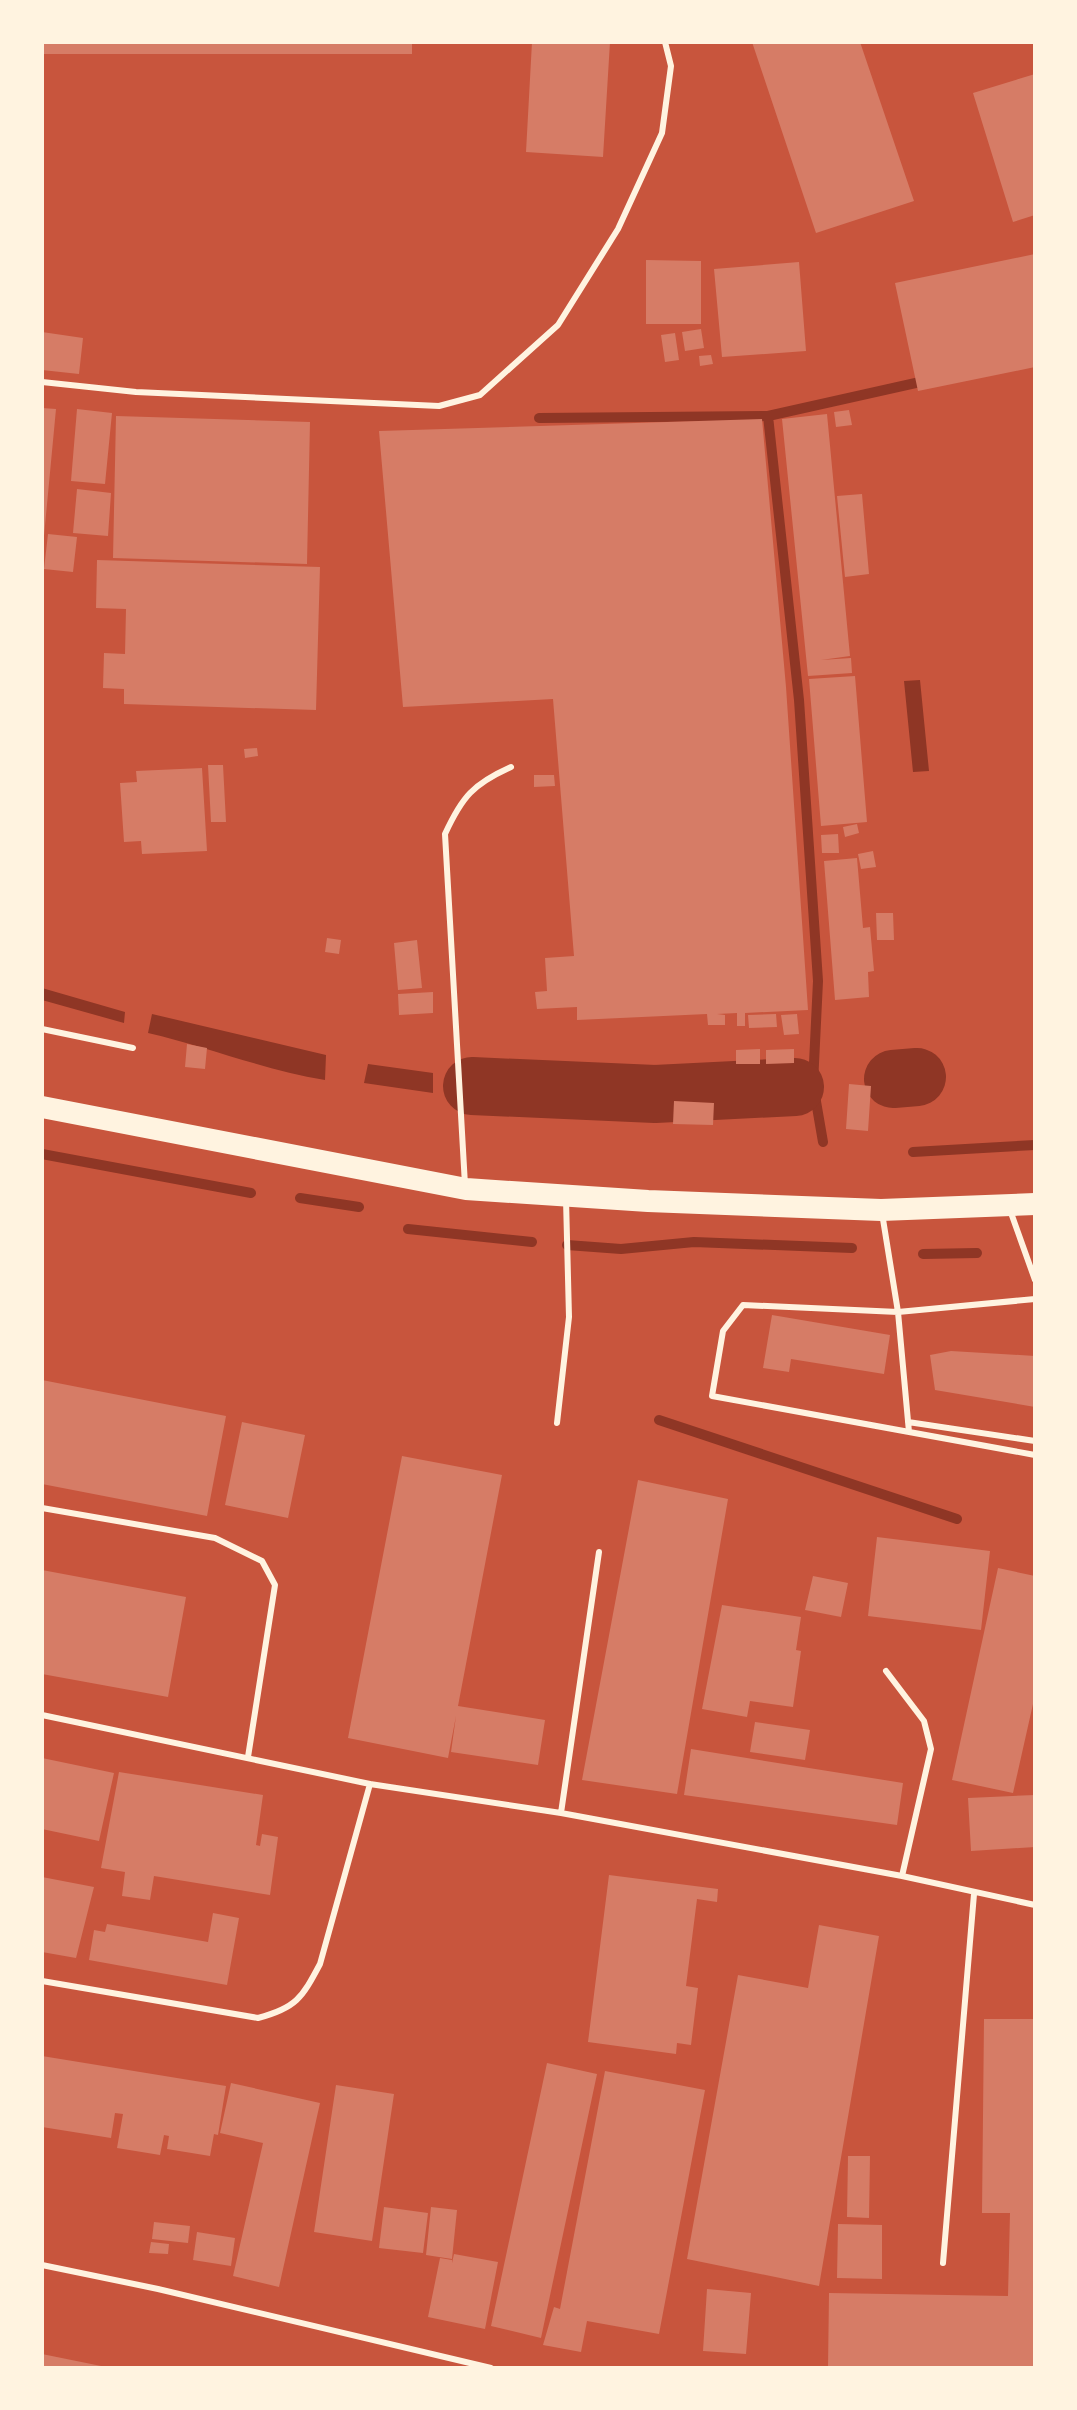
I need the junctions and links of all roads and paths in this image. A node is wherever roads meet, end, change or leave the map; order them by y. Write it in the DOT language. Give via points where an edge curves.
graph roads {
  1 [pos="665,42"];
  2 [pos="42,382"];
  3 [pos="511,767"];
  4 [pos="42,1029"];
  5 [pos="133,1048"];
  6 [pos="42,1107"];
  7 [pos="466,1189"];
  8 [pos="566,1196"];
  9 [pos="1035,1204"];
  10 [pos="1009,1207"];
  11 [pos="881,1210"];
  12 [pos="1035,1280"];
  13 [pos="1035,1299"];
  14 [pos="898,1312"];
  15 [pos="908,1422"];
  16 [pos="557,1423"];
  17 [pos="909,1432"];
  18 [pos="1035,1441"];
  19 [pos="1035,1455"];
  20 [pos="42,1508"];
  21 [pos="599,1552"];
  22 [pos="886,1671"];
  23 [pos="42,1715"];
  24 [pos="248,1757"];
  25 [pos="370,1784"];
  26 [pos="561,1813"];
  27 [pos="902,1876"];
  28 [pos="974,1894"];
  29 [pos="1035,1905"];
  30 [pos="42,1981"];
  31 [pos="943,2263"];
  32 [pos="42,2265"];
  33 [pos="491,2368"];
  1 -- 2 [label="lane" via="671,66 662,133 618,229 558,325 480,395 439,406 136,392"];
  3 -- 7 [label="lane" via="478,782 456,809 445,834"];
  4 -- 5 [label="lane"];
  6 -- 7 [label="highway"];
  7 -- 8 [label="highway"];
  8 -- 11 [label="highway"];
  8 -- 16 [label="lane" via="569,1317"];
  9 -- 10 [label="highway"];
  10 -- 11 [label="highway"];
  10 -- 12 [label="lane"];
  11 -- 14 [label="lane"];
  13 -- 14 [label="lane"];
  14 -- 15 [label="lane"];
  14 -- 17 [label="lane" via="743,1305 723,1331 712,1396"];
  15 -- 17 [label="lane"];
  15 -- 18 [label="lane"];
  17 -- 19 [label="lane"];
  20 -- 24 [label="lane" via="215,1538 262,1561 275,1585"];
  21 -- 26 [label="lane"];
  22 -- 27 [label="lane" via="924,1721 931,1749"];
  23 -- 24 [label="lane"];
  24 -- 25 [label="lane"];
  25 -- 26 [label="lane"];
  25 -- 30 [label="lane" via="320,1964 307,1990 288,2010 258,2018"];
  26 -- 27 [label="lane"];
  27 -- 28 [label="lane"];
  28 -- 29 [label="lane"];
  28 -- 31 [label="lane"];
  32 -- 33 [label="lane"];
}
